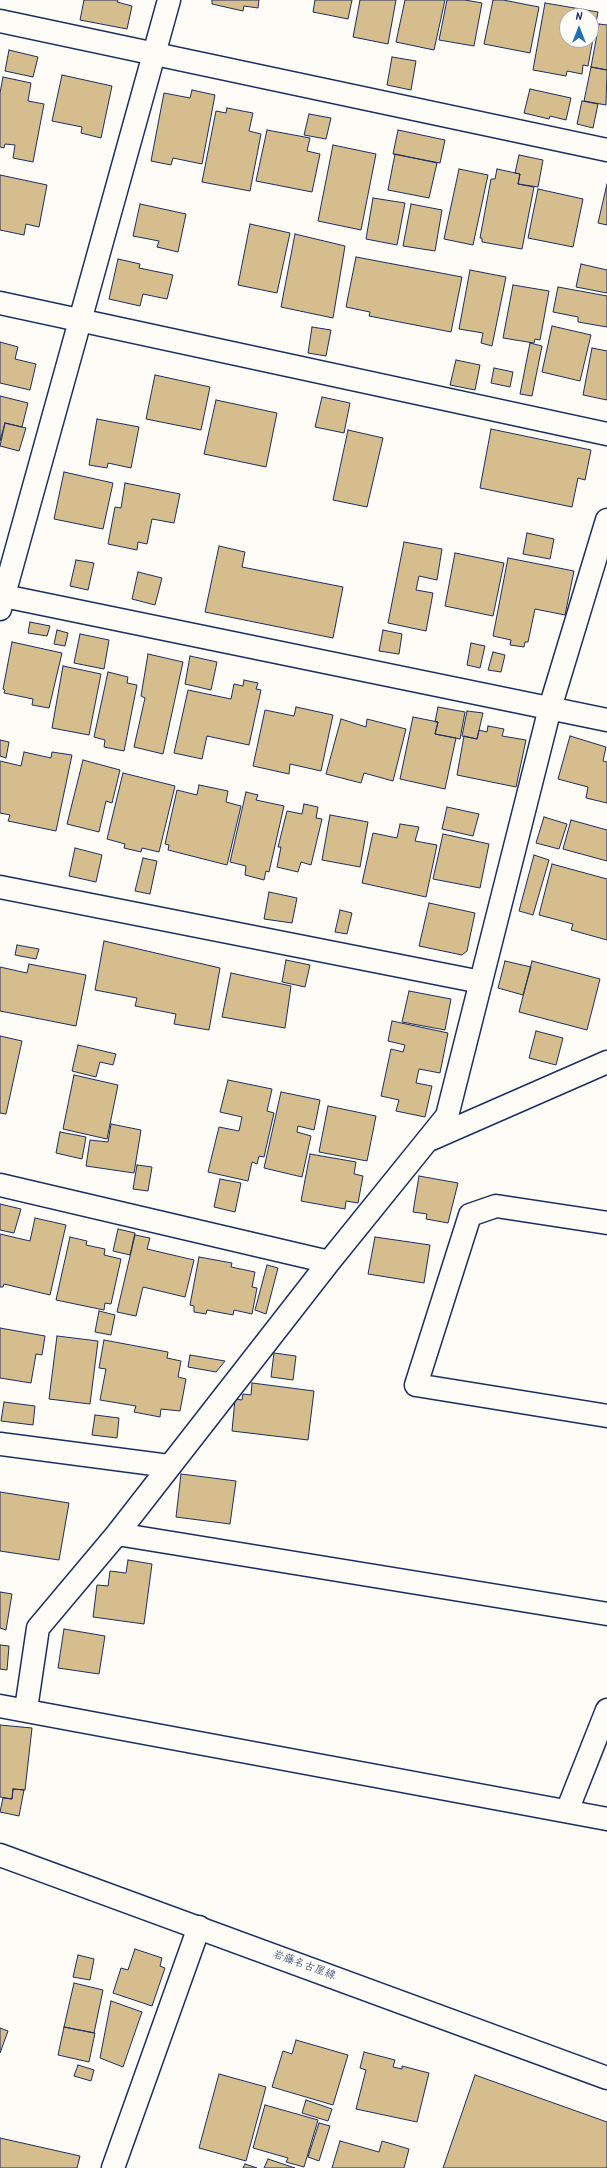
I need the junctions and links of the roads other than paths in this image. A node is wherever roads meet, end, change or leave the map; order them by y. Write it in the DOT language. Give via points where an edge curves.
graph roads {
  1 [pos="169,0"];
  2 [pos="0,21"];
  3 [pos="154,54"];
  4 [pos="607,150"];
  5 [pos="0,303"];
  6 [pos="80,320"];
  7 [pos="607,434"];
  8 [pos="607,520"];
  9 [pos="2,602"];
  10 [pos="550,708"];
  11 [pos="607,720"];
  12 [pos="0,887"];
  13 [pos="481,982"];
  14 [pos="607,1062"];
  15 [pos="426,1142"];
  16 [pos="0,1184"];
  17 [pos="607,1223"];
  18 [pos="329,1262"];
  19 [pos="607,1416"];
  20 [pos="0,1444"];
  21 [pos="169,1466"];
  22 [pos="116,1534"];
  23 [pos="607,1614"];
  24 [pos="0,1706"];
  25 [pos="26,1709"];
  26 [pos="607,1710"];
  27 [pos="567,1811"];
  28 [pos="607,1819"];
  29 [pos="0,1855"];
  30 [pos="199,1928"];
  31 [pos="607,2078"];
  32 [pos="113,2168"];
  1 -- 3 [label="street"];
  2 -- 3 [label="street"];
  3 -- 4 [label="street"];
  3 -- 6 [label="street"];
  5 -- 6 [label="street"];
  6 -- 7 [label="street"];
  6 -- 9 [label="street"];
  8 -- 10 [label="street"];
  9 -- 10 [label="street"];
  10 -- 11 [label="street"];
  10 -- 13 [label="street"];
  12 -- 13 [label="street"];
  13 -- 15 [label="street" via="447,1116"];
  14 -- 15 [label="street"];
  15 -- 18 [label="street"];
  16 -- 18 [label="street"];
  17 -- 19 [label="street" via="496,1206 470,1215 416,1385"];
  18 -- 21 [label="street"];
  20 -- 21 [label="street"];
  21 -- 22 [label="street"];
  22 -- 23 [label="street"];
  22 -- 25 [label="street" via="38,1628"];
  24 -- 25 [label="street"];
  25 -- 27 [label="street"];
  26 -- 27 [label="street"];
  27 -- 28 [label="street"];
  29 -- 30 [label="street, 岩藤名古屋線"];
  30 -- 31 [label="street, 岩藤名古屋線"];
  30 -- 32 [label="street"];
}
